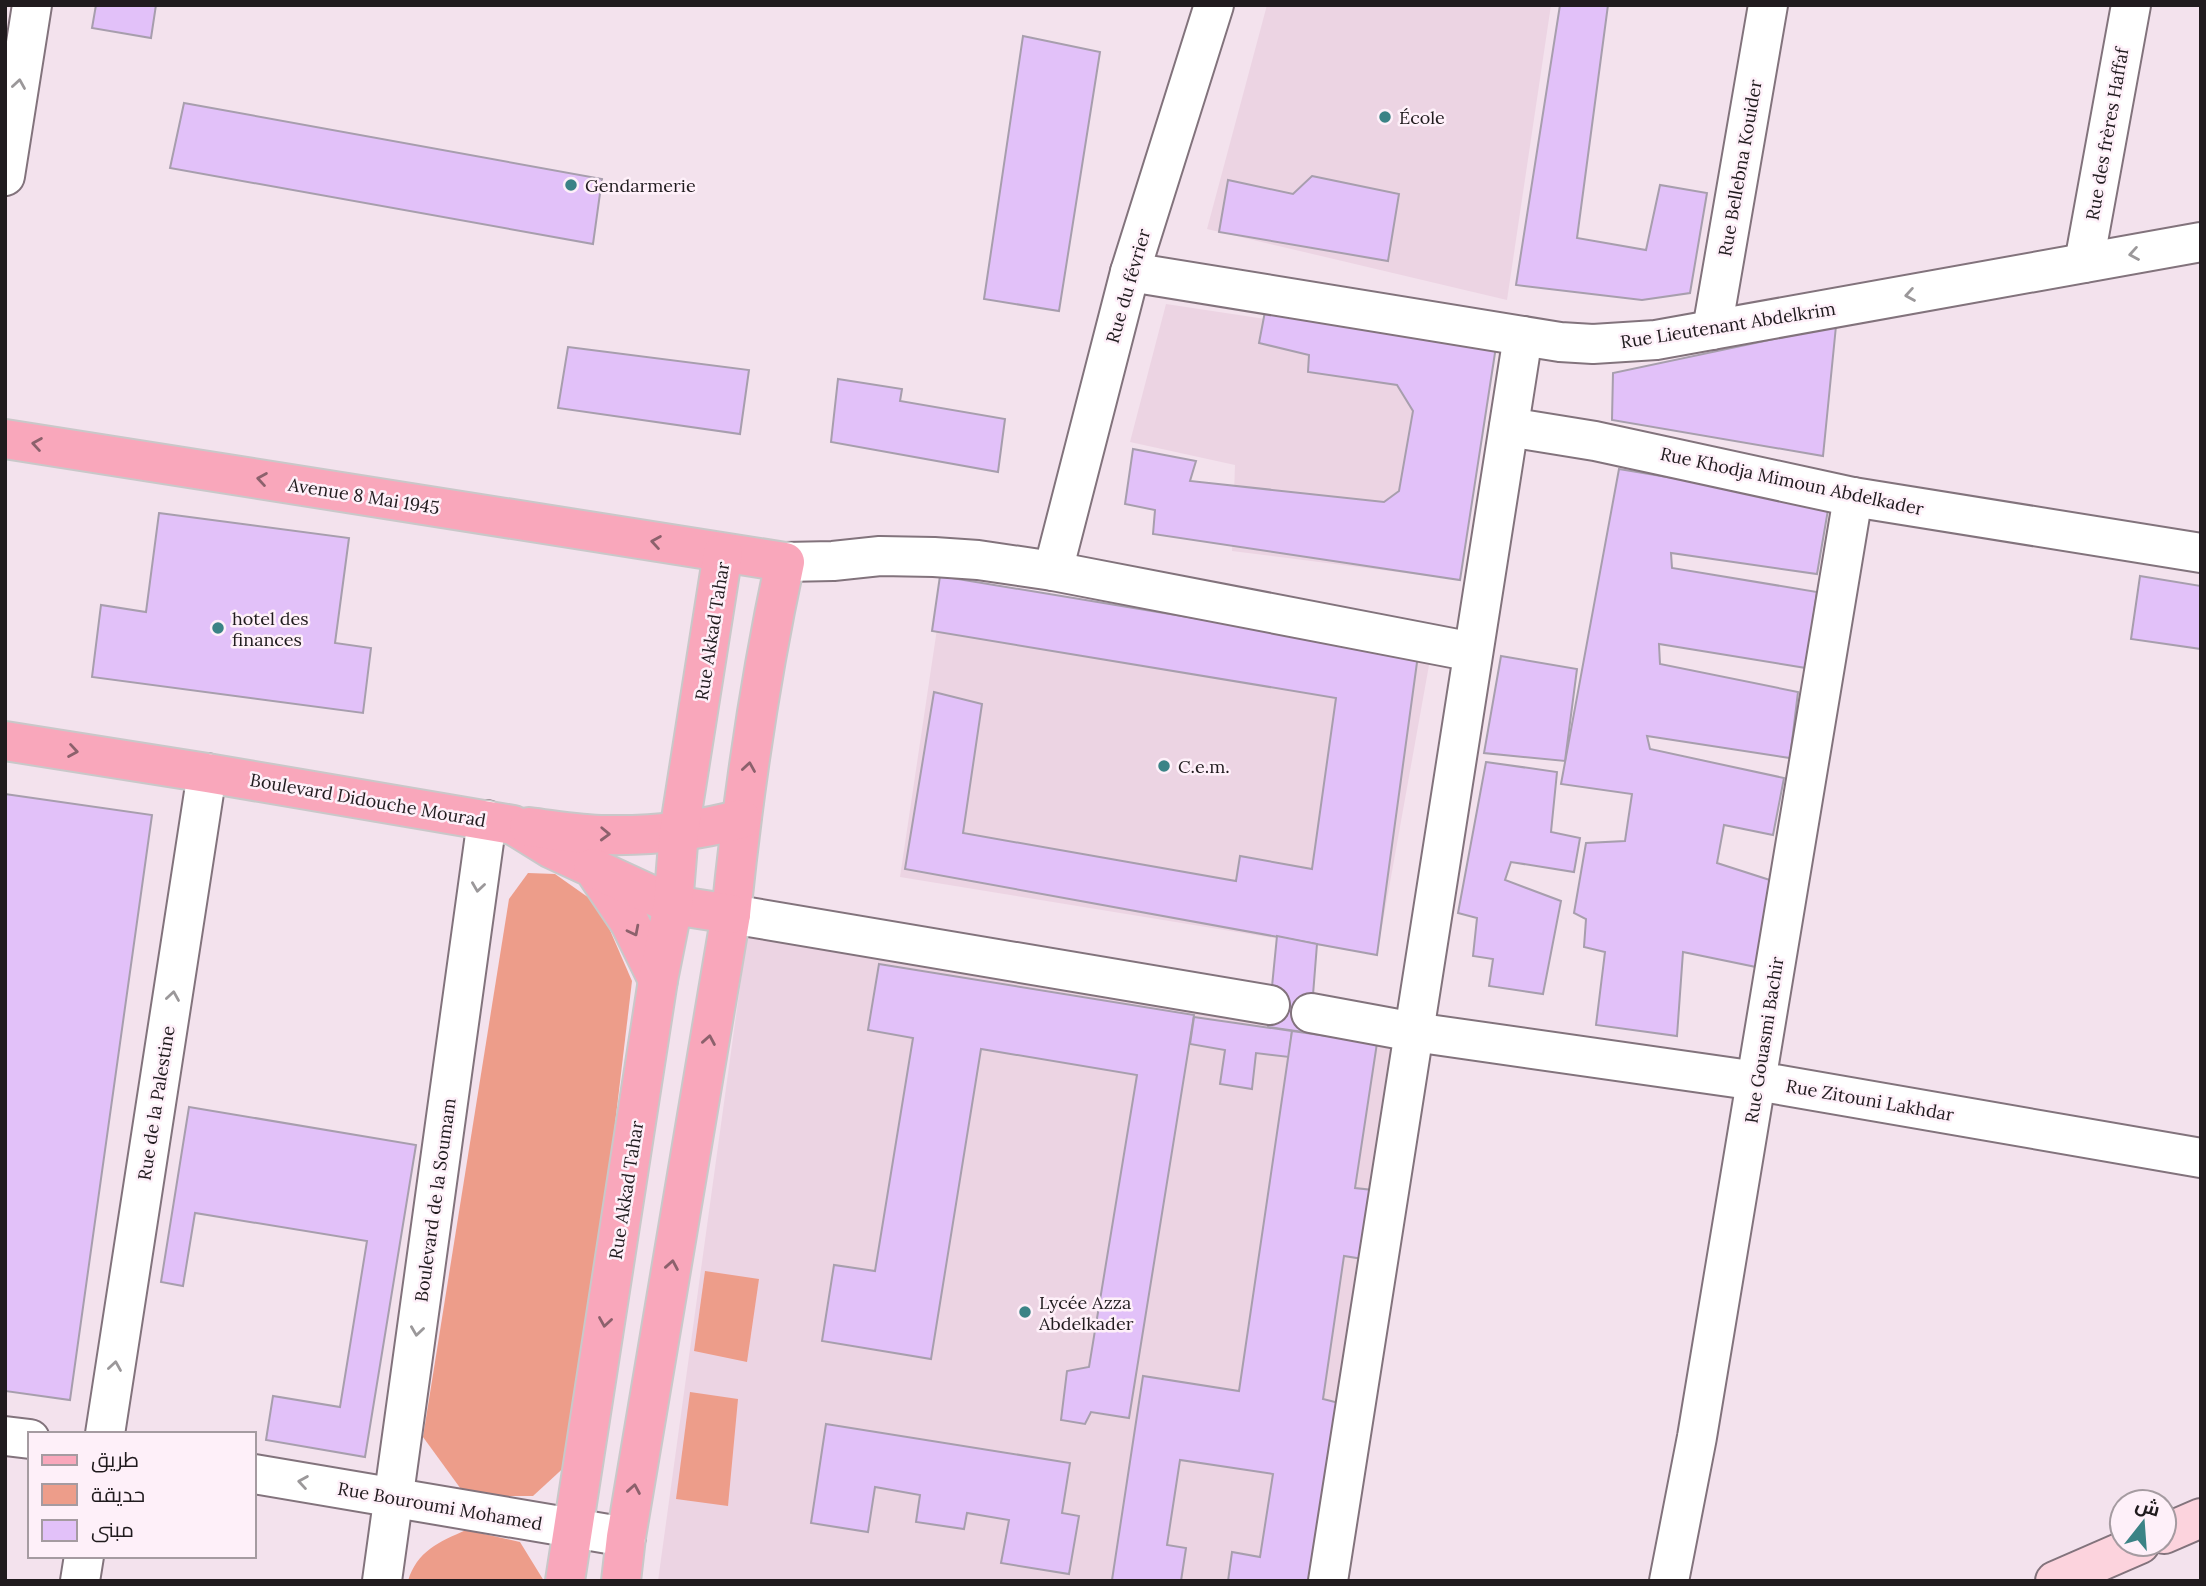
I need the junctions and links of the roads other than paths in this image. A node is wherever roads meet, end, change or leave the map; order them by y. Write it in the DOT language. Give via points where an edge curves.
graph roads {
  1 [pos="32,5"];
  2 [pos="1214,5"];
  3 [pos="1768,5"];
  4 [pos="2131,5"];
  5 [pos="5,176"];
  6 [pos="2201,242"];
  7 [pos="2084,263"];
  8 [pos="1130,272"];
  9 [pos="1712,330"];
  10 [pos="1522,336"];
  11 [pos="1509,427"];
  12 [pos="5,439"];
  13 [pos="1853,498"];
  14 [pos="723,553"];
  15 [pos="2201,553"];
  16 [pos="785,562"];
  17 [pos="1053,571"];
  18 [pos="1473,652"];
  19 [pos="5,741"];
  20 [pos="207,773"];
  21 [pos="741,819"];
  22 [pos="500,822"];
  23 [pos="679,832"];
  24 [pos="593,868"];
  25 [pos="673,905"];
  26 [pos="730,914"];
  27 [pos="659,980"];
  28 [pos="1270,1005"];
  29 [pos="1311,1013"];
  30 [pos="1414,1032"];
  31 [pos="1757,1081"];
  32 [pos="2201,1158"];
  33 [pos="105,1432"];
  34 [pos="5,1436"];
  35 [pos="28,1439"];
  36 [pos="256,1474"];
  37 [pos="395,1497"];
  38 [pos="2201,1518"];
  39 [pos="2178,1528"];
  40 [pos="573,1529"];
  41 [pos="626,1537"];
  42 [pos="84,1558"];
  43 [pos="2108,1558"];
  44 [pos="80,1581"];
  45 [pos="382,1581"];
  46 [pos="565,1581"];
  47 [pos="621,1581"];
  48 [pos="1328,1581"];
  49 [pos="1669,1581"];
  50 [pos="2056,1581"];
  5 -- 1 [label="street, one-way"];
  2 -- 8 [label="street, Rue du février"];
  3 -- 9 [label="street, Rue Bellebna Kouider"];
  4 -- 7 [label="street, Rue des frères Haffaf"];
  6 -- 7 [label="street, Rue Lieutenant Abdelkrim, one-way"];
  7 -- 9 [label="street, Rue Lieutenant Abdelkrim, one-way"];
  8 -- 10 [label="street, Rue Lieutenant Abdelkrim"];
  8 -- 17 [label="street, Rue du février"];
  9 -- 10 [label="street, Rue Lieutenant Abdelkrim" via="1593,344"];
  10 -- 11 [label="street"];
  11 -- 13 [label="street, Rue Khodja Mimoun Abdelkader" via="1608,443"];
  11 -- 18 [label="street"];
  14 -- 12 [label="main road, Avenue 8 Mai 1945, one-way"];
  13 -- 15 [label="street, Rue Khodja Mimoun Abdelkader"];
  13 -- 31 [label="street, Rue Gouasmi Bachir"];
  14 -- 16 [label="main road, Rue Akkad Tahar"];
  14 -- 23 [label="main road, Rue Akkad Tahar"];
  16 -- 17 [label="street" via="934,557"];
  21 -- 16 [label="main road, one-way"];
  17 -- 18 [label="street"];
  18 -- 30 [label="street"];
  19 -- 20 [label="main road, Boulevard Didouche Mourad, one-way"];
  20 -- 22 [label="main road, Boulevard Didouche Mourad"];
  33 -- 20 [label="street, Rue de la Palestine, one-way"];
  21 -- 23 [label="main road"];
  21 -- 26 [label="main road"];
  22 -- 23 [label="main road, one-way" via="603,835"];
  22 -- 24 [label="main road, Boulevard Didouche Mourad"];
  22 -- 37 [label="street, Boulevard de la Soumam, one-way"];
  23 -- 25 [label="main road, Rue Akkad Tahar"];
  24 -- 25 [label="main road, Boulevard Didouche Mourad"];
  24 -- 27 [label="main road, one-way"];
  25 -- 26 [label="main road, Boulevard Didouche Mourad"];
  25 -- 27 [label="main road, Rue Akkad Tahar"];
  26 -- 28 [label="street"];
  41 -- 26 [label="main road, one-way"];
  27 -- 40 [label="main road, Rue Akkad Tahar, one-way"];
  29 -- 30 [label="street, Rue Zitouni Lakhdar"];
  30 -- 31 [label="street, Rue Zitouni Lakhdar"];
  30 -- 48 [label="street"];
  31 -- 32 [label="street, Rue Zitouni Lakhdar"];
  31 -- 49 [label="street, Rue Gouasmi Bachir"];
  34 -- 35 [label="street"];
  37 -- 36 [label="street, Rue Bouroumi Mohamed, one-way"];
  37 -- 40 [label="street, Rue Bouroumi Mohamed"];
  37 -- 45 [label="street, Boulevard de la Soumam"];
  38 -- 39 [label="main road"];
  40 -- 41 [label="street, Rue Bouroumi Mohamed"];
  40 -- 46 [label="main road, Rue Akkad Tahar"];
  41 -- 47 [label="main road"];
  42 -- 44 [label="street"];
  43 -- 50 [label="main road"];
}
